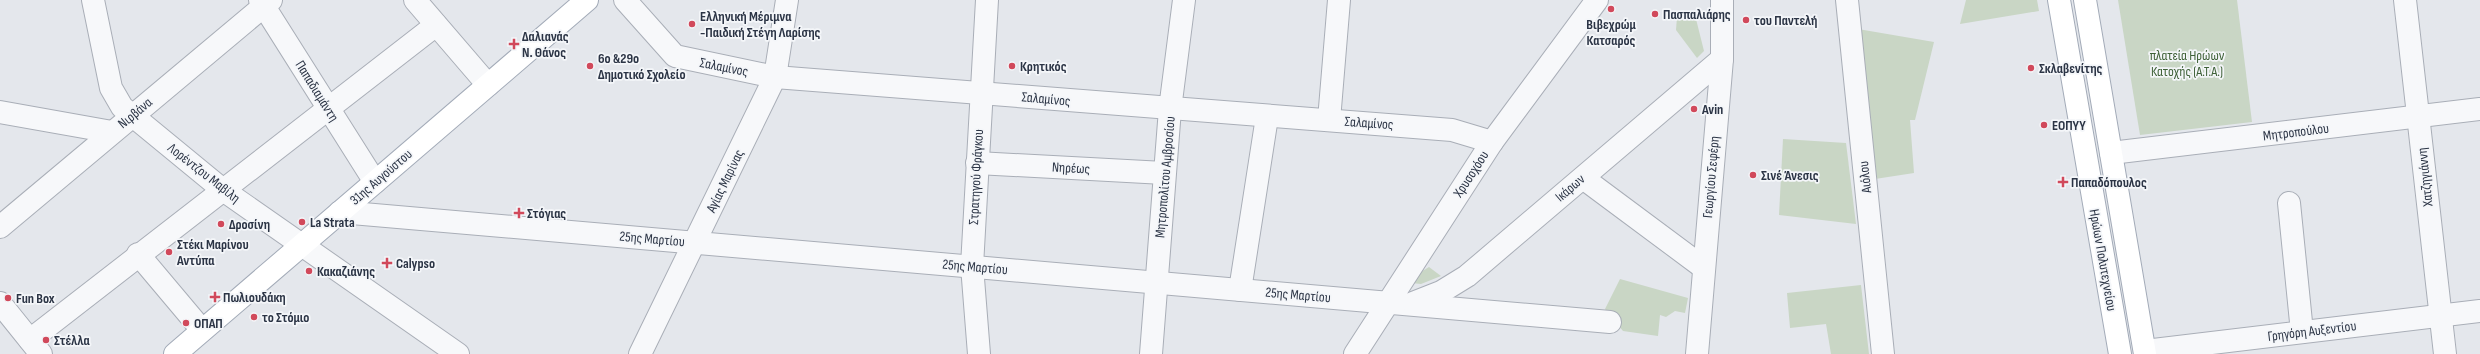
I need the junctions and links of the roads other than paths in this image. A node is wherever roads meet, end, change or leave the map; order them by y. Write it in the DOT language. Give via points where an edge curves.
graph roads {
  1 [pos="93,0"];
  2 [pos="415,0"];
  3 [pos="587,0"];
  4 [pos="625,0"];
  5 [pos="787,0"];
  6 [pos="987,0"];
  7 [pos="1184,0"];
  8 [pos="1339,0"];
  9 [pos="1597,0"];
  10 [pos="1722,0"];
  11 [pos="1847,0"];
  12 [pos="2060,0"];
  13 [pos="2085,0"];
  14 [pos="2405,0"];
  15 [pos="264,2"];
  16 [pos="436,25"];
  17 [pos="1722,59"];
  18 [pos="775,77"];
  19 [pos="488,85"];
  20 [pos="980,94"];
  21 [pos="328,108"];
  22 [pos="1170,109"];
  23 [pos="2480,109"];
  24 [pos="0,112"];
  25 [pos="133,116"];
  26 [pos="2418,116"];
  27 [pos="1267,117"];
  28 [pos="1330,120"];
  29 [pos="112,132"];
  30 [pos="1492,142"];
  31 [pos="2111,153"];
  32 [pos="977,163"];
  33 [pos="1164,172"];
  34 [pos="1583,178"];
  35 [pos="375,182"];
  36 [pos="223,190"];
  37 [pos="2289,203"];
  38 [pos="340,212"];
  39 [pos="0,227"];
  40 [pos="694,243"];
  41 [pos="302,244"];
  42 [pos="138,254"];
  43 [pos="972,266"];
  44 [pos="1704,268"];
  45 [pos="1156,282"];
  46 [pos="1240,290"];
  47 [pos="1386,302"];
  48 [pos="0,303"];
  49 [pos="1410,304"];
  50 [pos="2480,311"];
  51 [pos="2441,315"];
  52 [pos="1610,322"];
  53 [pos="202,330"];
  54 [pos="2302,332"];
  55 [pos="36,347"];
  56 [pos="434,347"];
  57 [pos="2145,352"];
  58 [pos="175,354"];
  59 [pos="458,354"];
  60 [pos="640,354"];
  61 [pos="979,354"];
  62 [pos="1151,354"];
  63 [pos="1355,354"];
  64 [pos="1697,354"];
  65 [pos="1883,354"];
  66 [pos="2120,354"];
  67 [pos="2445,354"];
  1 -- 25 [label="street, Λορέντζου Μαβίλη" via="111,88 122,107"];
  2 -- 16 [label="street"];
  3 -- 19 [label="main road, 31ης Αυγούστου"];
  4 -- 18 [label="street, Σαλαμίνος" via="675,56"];
  5 -- 18 [label="street, Αγίας Μαρίνας"];
  6 -- 20 [label="street, Στρατηγού Φράγκου"];
  7 -- 22 [label="street, Μητροπολίτου Αμβροσίου"];
  8 -- 28 [label="street"];
  9 -- 30 [label="street, Χρυσοχόου"];
  10 -- 17 [label="street, Γεωργίου Σεφέρη"];
  11 -- 65 [label="street, Αιόλου"];
  12 -- 66 [label="main road, Ηρώων Πολυτεχνείου"];
  13 -- 31 [label="main road, Ηρώων Πολυτεχνείου"];
  14 -- 26 [label="street, Χατζηγιάννη"];
  15 -- 21 [label="street, Παπαδιαμάντη"];
  15 -- 25 [label="street, Νιρβάνα"];
  16 -- 19 [label="street"];
  16 -- 21 [label="street"];
  17 -- 34 [label="street, Ικάρων"];
  17 -- 44 [label="street, Γεωργίου Σεφέρη"];
  18 -- 20 [label="street, Σαλαμίνος"];
  18 -- 40 [label="street, Αγίας Μαρίνας"];
  19 -- 35 [label="main road, 31ης Αυγούστου"];
  20 -- 22 [label="street, Σαλαμίνος"];
  20 -- 32 [label="street, Στρατηγού Φράγκου"];
  21 -- 35 [label="street, Παπαδιαμάντη"];
  21 -- 36 [label="street"];
  22 -- 27 [label="street, Σαλαμίνος"];
  22 -- 33 [label="street, Μητροπολίτου Αμβροσίου"];
  23 -- 26 [label="street, Μητροπούλου"];
  24 -- 29 [label="street"];
  25 -- 29 [label="street, Νιρβάνα"];
  25 -- 36 [label="street, Λορέντζου Μαβίλη"];
  26 -- 31 [label="street, Μητροπούλου"];
  26 -- 51 [label="street, Χατζηγιάννη"];
  27 -- 28 [label="street, Σαλαμίνος"];
  27 -- 46 [label="street"];
  28 -- 30 [label="street, Σαλαμίνος" via="1452,130"];
  29 -- 39 [label="street, Νιρβάνα"];
  30 -- 47 [label="street, Χρυσοχόου"];
  31 -- 57 [label="main road, Ηρώων Πολυτεχνείου"];
  32 -- 33 [label="street, Νηρέως"];
  32 -- 43 [label="street, Στρατηγού Φράγκου"];
  33 -- 45 [label="street, Μητροπολίτου Αμβροσίου"];
  34 -- 44 [label="street"];
  34 -- 49 [label="street, Ικάρων" via="1467,276 1442,292"];
  35 -- 38 [label="main road, 31ης Αυγούστου"];
  36 -- 41 [label="street, Λορέντζου Μαβίλη"];
  36 -- 42 [label="street"];
  37 -- 54 [label="street"];
  38 -- 40 [label="street, 25ης Μαρτίου"];
  38 -- 41 [label="main road, 31ης Αυγούστου"];
  40 -- 43 [label="street, 25ης Μαρτίου"];
  40 -- 60 [label="street, Αγίας Μαρίνας"];
  41 -- 53 [label="main road, 31ης Αυγούστου"];
  41 -- 56 [label="street, Λορέντζου Μαβίλη"];
  42 -- 53 [label="street"];
  42 -- 55 [label="street"];
  43 -- 45 [label="street, 25ης Μαρτίου"];
  43 -- 61 [label="street, Στρατηγού Φράγκου"];
  44 -- 64 [label="street, Γεωργίου Σεφέρη"];
  45 -- 46 [label="street, 25ης Μαρτίου"];
  45 -- 62 [label="street, Μητροπολίτου Αμβροσίου"];
  46 -- 47 [label="street, 25ης Μαρτίου"];
  47 -- 49 [label="street, 25ης Μαρτίου"];
  47 -- 63 [label="street, Χρυσοχόου"];
  48 -- 55 [label="street"];
  49 -- 52 [label="street, 25ης Μαρτίου"];
  50 -- 51 [label="street, Γρηγόρη Αυξεντίου"];
  51 -- 54 [label="street, Γρηγόρη Αυξεντίου"];
  51 -- 67 [label="street, Χατζηγιάννη"];
  53 -- 58 [label="main road, 31ης Αυγούστου"];
  54 -- 57 [label="street, Γρηγόρη Αυξεντίου"];
  56 -- 59 [label="street, Λορέντζου Μαβίλη"];
}
